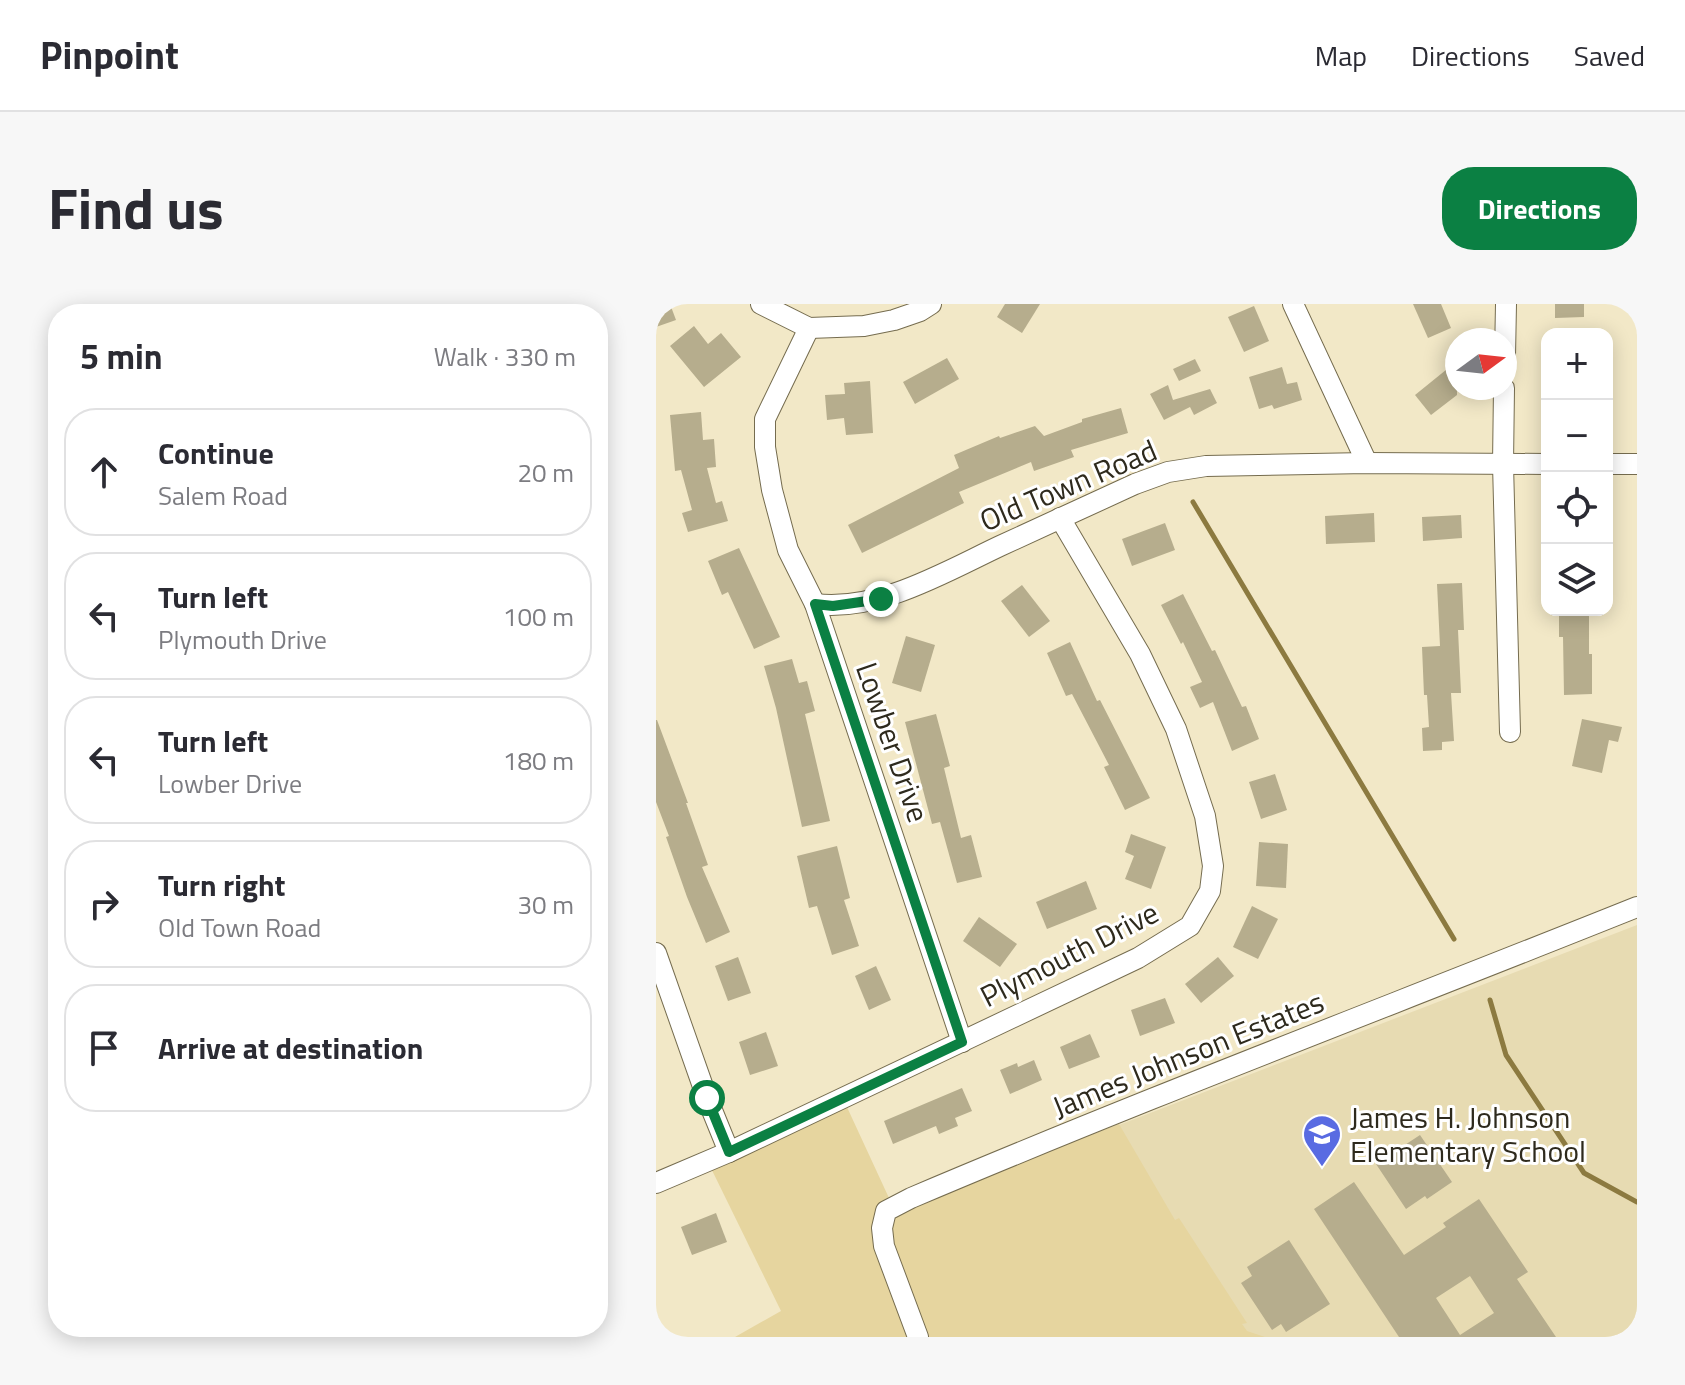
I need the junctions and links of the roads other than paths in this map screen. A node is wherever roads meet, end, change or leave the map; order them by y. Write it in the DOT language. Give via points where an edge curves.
graph roads {
  1 [pos="761,304"];
  2 [pos="931,304"];
  3 [pos="1293,304"];
  4 [pos="1506,304"];
  5 [pos="809,328"];
  6 [pos="1506,328"];
  7 [pos="1504,400"];
  8 [pos="1367,463"];
  9 [pos="1503,464"];
  10 [pos="1541,464"];
  11 [pos="1613,464"];
  12 [pos="1637,464"];
  13 [pos="1060,518"];
  14 [pos="815,604"];
  15 [pos="1510,732"];
  16 [pos="1637,907"];
  17 [pos="656,953"];
  18 [pos="962,1042"];
  19 [pos="729,1152"];
  20 [pos="656,1183"];
  21 [pos="918,1337"];
  1 -- 5 [label="street"];
  2 -- 5 [label="street" via="864,326"];
  3 -- 8 [label="street"];
  4 -- 6 [label="street"];
  5 -- 14 [label="street, Lowber Drive" via="765,419 765,447 788,550"];
  7 -- 9 [label="street"];
  8 -- 9 [label="street, Old Town Road"];
  8 -- 13 [label="street, Old Town Road" via="1206,466 1168,472"];
  9 -- 10 [label="street, Old Town Road"];
  9 -- 15 [label="street"];
  11 -- 12 [label="street"];
  13 -- 14 [label="street, Old Town Road" via="881,599"];
  13 -- 18 [label="street, Plymouth Drive" via="1140,654 1176,729 1205,816 1213,866 1210,891 1190,926 1138,958"];
  14 -- 18 [label="street, Lowber Drive"];
  16 -- 21 [label="street, James Johnson Estates" via="1140,1103 886,1211 884,1246"];
  17 -- 19 [label="street"];
  18 -- 19 [label="street, Plymouth Drive"];
  19 -- 20 [label="street, Plymouth Drive"];
}
